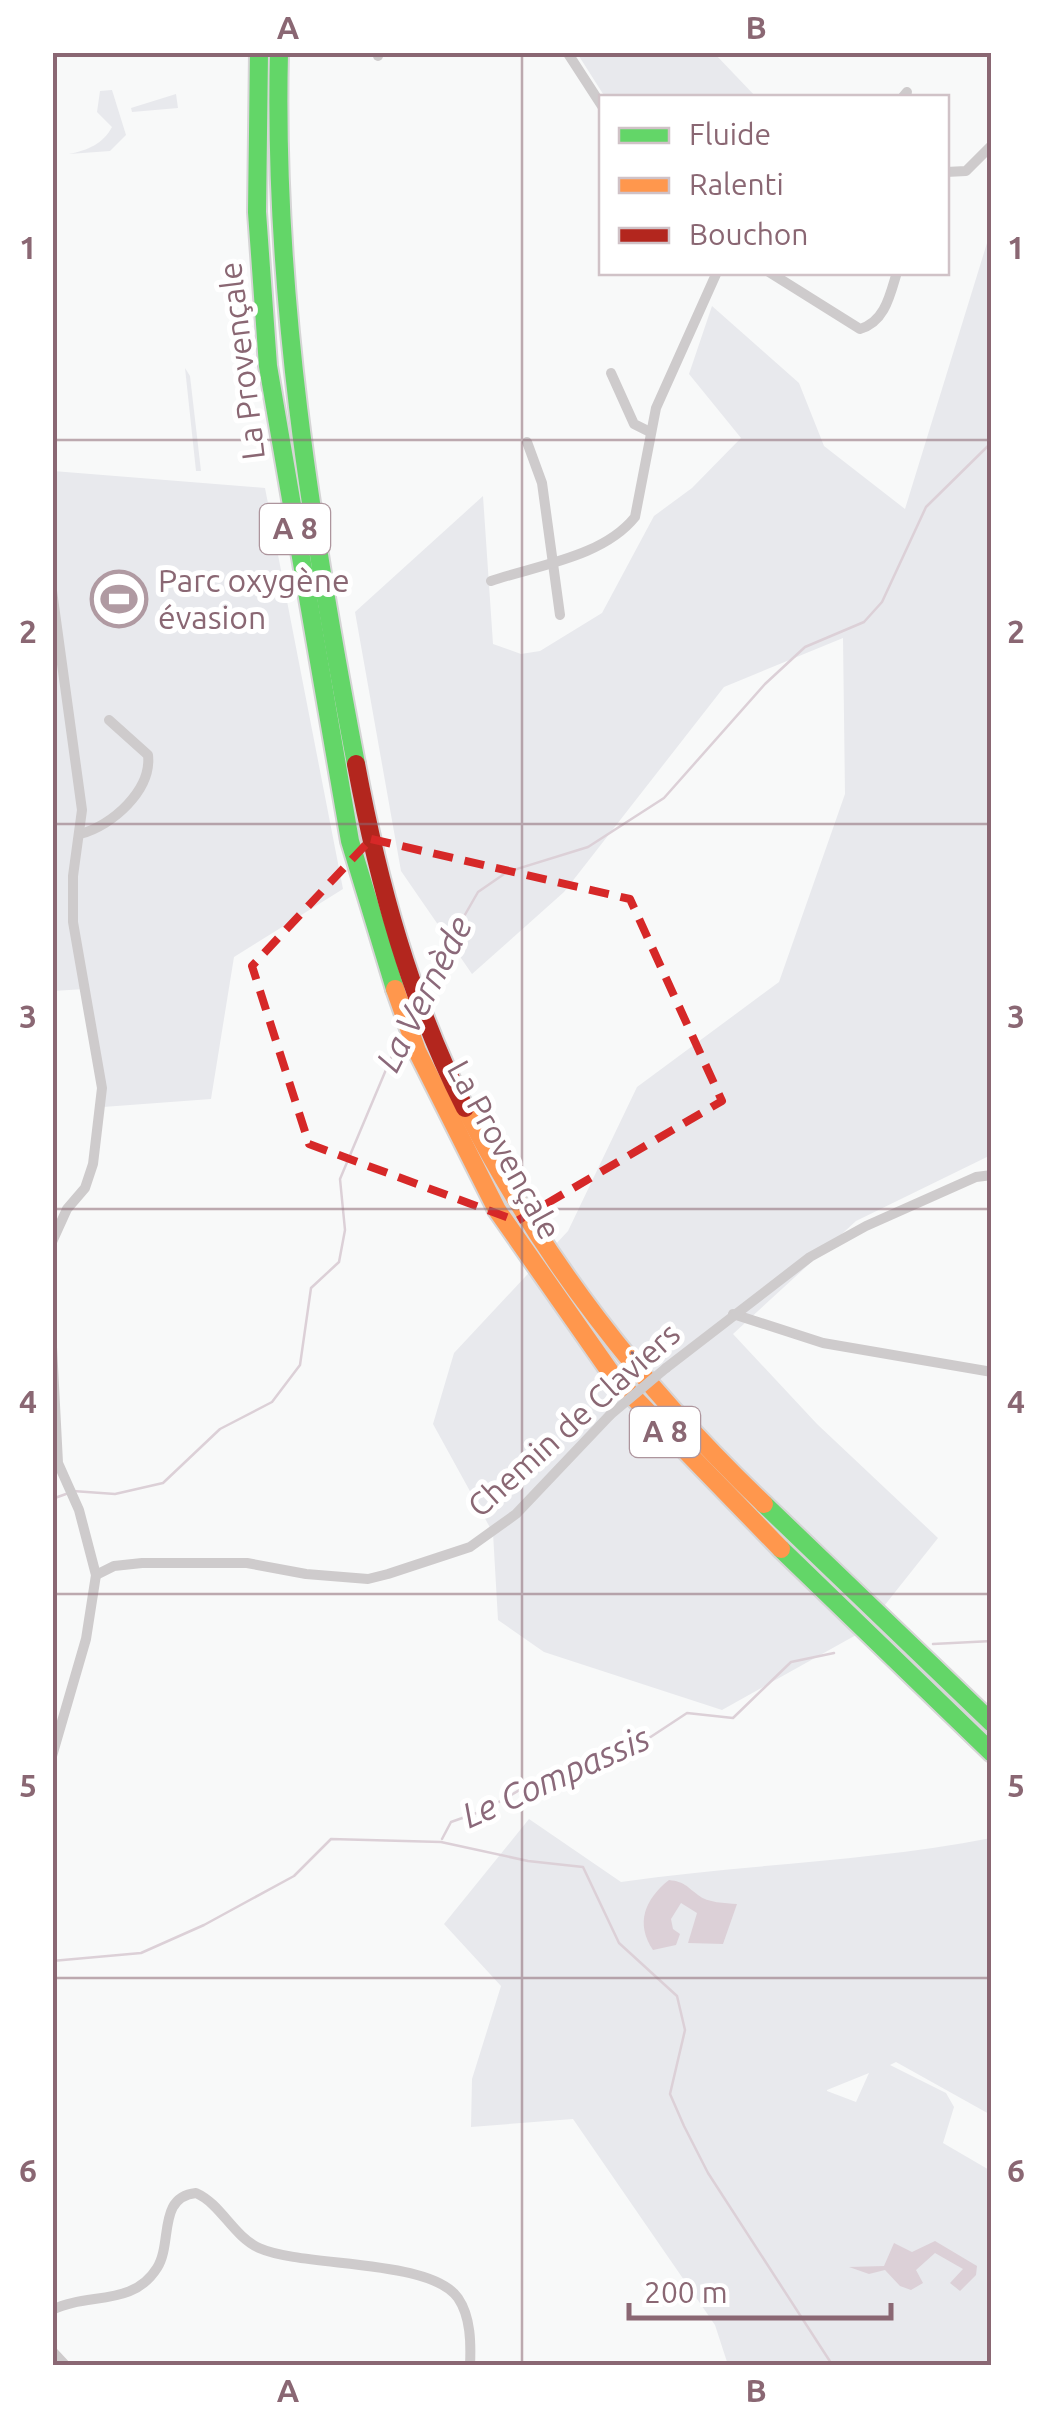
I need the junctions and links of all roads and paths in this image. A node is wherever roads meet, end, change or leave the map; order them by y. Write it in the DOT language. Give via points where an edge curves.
graph roads {
  1 [pos="259,52"];
  2 [pos="279,52"];
  3 [pos="567,52"];
  4 [pos="599,101"];
  5 [pos="992,145"];
  6 [pos="949,172"];
  7 [pos="715,275"];
  8 [pos="774,275"];
  9 [pos="896,275"];
  10 [pos="611,373"];
  11 [pos="650,432"];
  12 [pos="527,442"];
  13 [pos="550,561"];
  14 [pos="490,581"];
  15 [pos="52,591"];
  16 [pos="560,616"];
  17 [pos="109,720"];
  18 [pos="80,834"];
  19 [pos="992,1174"];
  20 [pos="52,1242"];
  21 [pos="733,1314"];
  22 [pos="52,1347"];
  23 [pos="992,1372"];
  24 [pos="96,1575"];
  25 [pos="992,1724"];
  26 [pos="992,1752"];
  27 [pos="52,1756"];
  28 [pos="52,2310"];
  29 [pos="52,2352"];
  30 [pos="66,2366"];
  31 [pos="470,2366"];
  1 -- 26 [label="highway, La Provençale / A 8" via="257,212 268,366 350,841 417,1051 497,1210 613,1376 700,1470"];
  2 -- 25 [label="highway, La Provençale / A 8" via="278,229 289,365 371,838 410,974 448,1074 510,1192 628,1362 716,1458"];
  3 -- 4 [label="street"];
  5 -- 6 [label="street" via="966,171"];
  7 -- 11 [label="street"];
  8 -- 9 [label="street" via="860,330 877,320"];
  10 -- 11 [label="street" via="634,424"];
  11 -- 13 [label="street" via="635,517 614,539"];
  12 -- 13 [label="street" via="542,483"];
  13 -- 14 [label="street"];
  13 -- 16 [label="street"];
  15 -- 18 [label="street" via="79,770"];
  17 -- 18 [label="street" via="148,755 149,764 128,804 104,825"];
  18 -- 20 [label="street" via="73,922 102,1088 93,1164"];
  19 -- 21 [label="street, Chemin de Claviers" via="866,1226"];
  21 -- 23 [label="street" via="823,1343"];
  21 -- 24 [label="street, Chemin de Claviers, bridge" via="610,1416 501,1525 470,1547 368,1579 247,1563 142,1563"];
  22 -- 24 [label="street" via="58,1463"];
  24 -- 27 [label="street" via="86,1639"];
  28 -- 31 [label="street" via="124,2295 143,2283 165,2252 171,2208 196,2193 258,2248 447,2287 465,2313"];
  29 -- 30 [label="street"];
}
